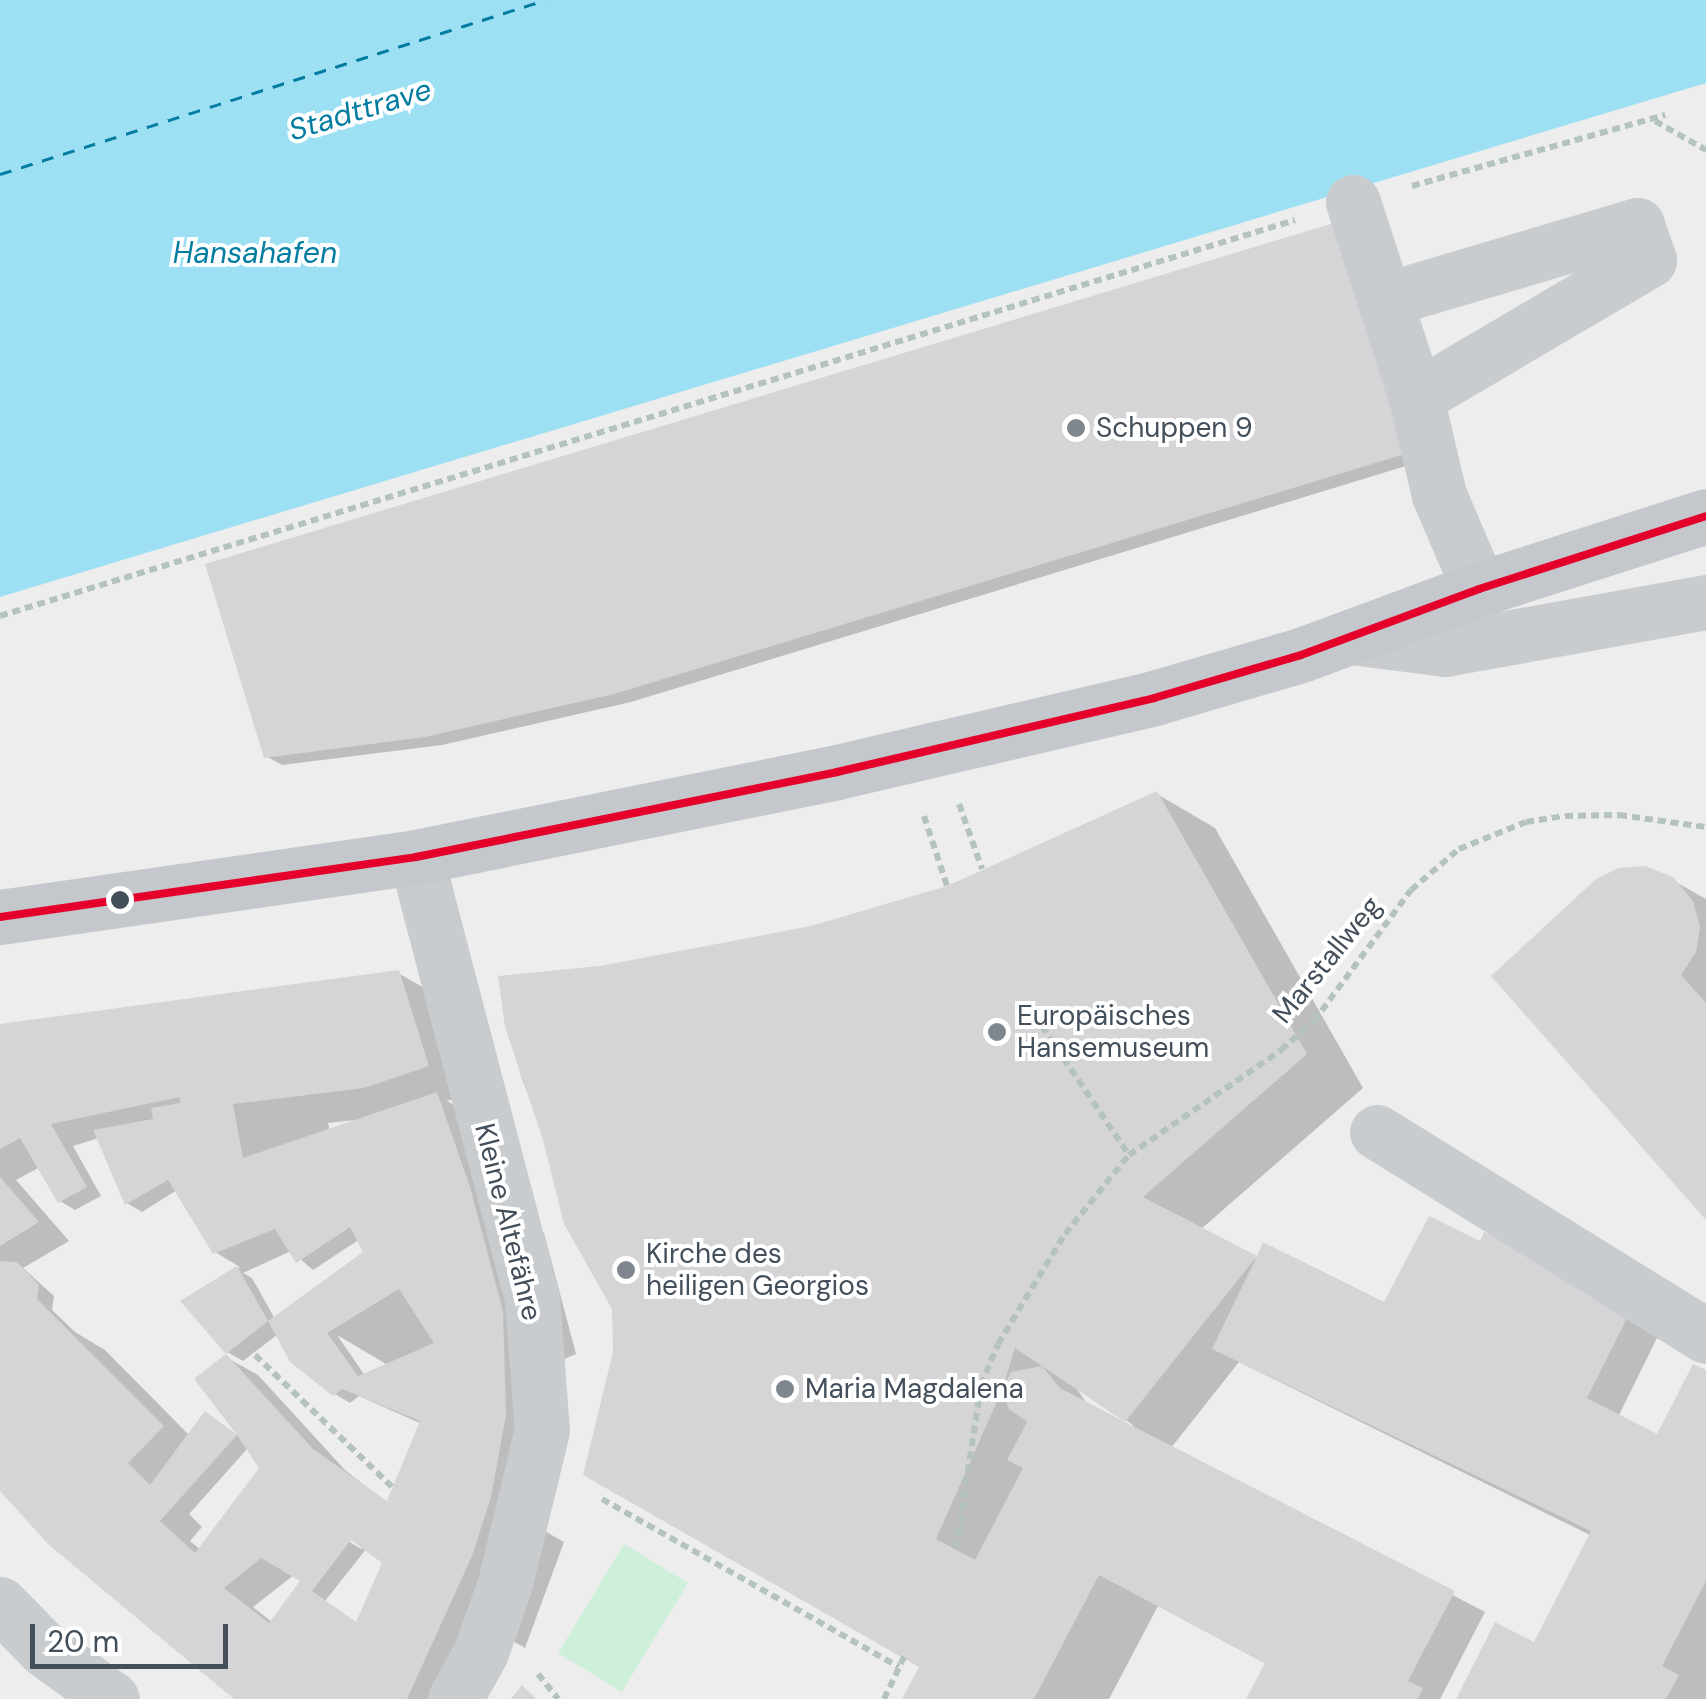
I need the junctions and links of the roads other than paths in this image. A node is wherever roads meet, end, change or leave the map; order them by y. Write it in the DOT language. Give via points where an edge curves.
graph roads {
  1 [pos="1353,202"];
  2 [pos="1384,300"];
  3 [pos="1416,397"];
  4 [pos="1706,516"];
  5 [pos="1478,589"];
  6 [pos="1670,590"];
  7 [pos="1351,636"];
  8 [pos="416,857"];
  9 [pos="0,917"];
  10 [pos="1377,1132"];
  11 [pos="1706,1336"];
  12 [pos="0,1604"];
  13 [pos="112,1699"];
  14 [pos="455,1699"];
  1 -- 2 [label="street"];
  2 -- 3 [label="street"];
  2 -- 3 [label="street" via="1637,225 1649,260"];
  3 -- 5 [label="street" via="1439,495"];
  4 -- 5 [label="main road"];
  5 -- 7 [label="main road"];
  6 -- 7 [label="street" via="1445,648"];
  7 -- 8 [label="main road" via="1154,698 904,757"];
  8 -- 9 [label="main road"];
  8 -- 14 [label="street, Kleine Altefähre" via="532,1298 542,1430 505,1583 481,1652"];
  10 -- 11 [label="street"];
  12 -- 13 [label="street" via="44,1648"];
}
